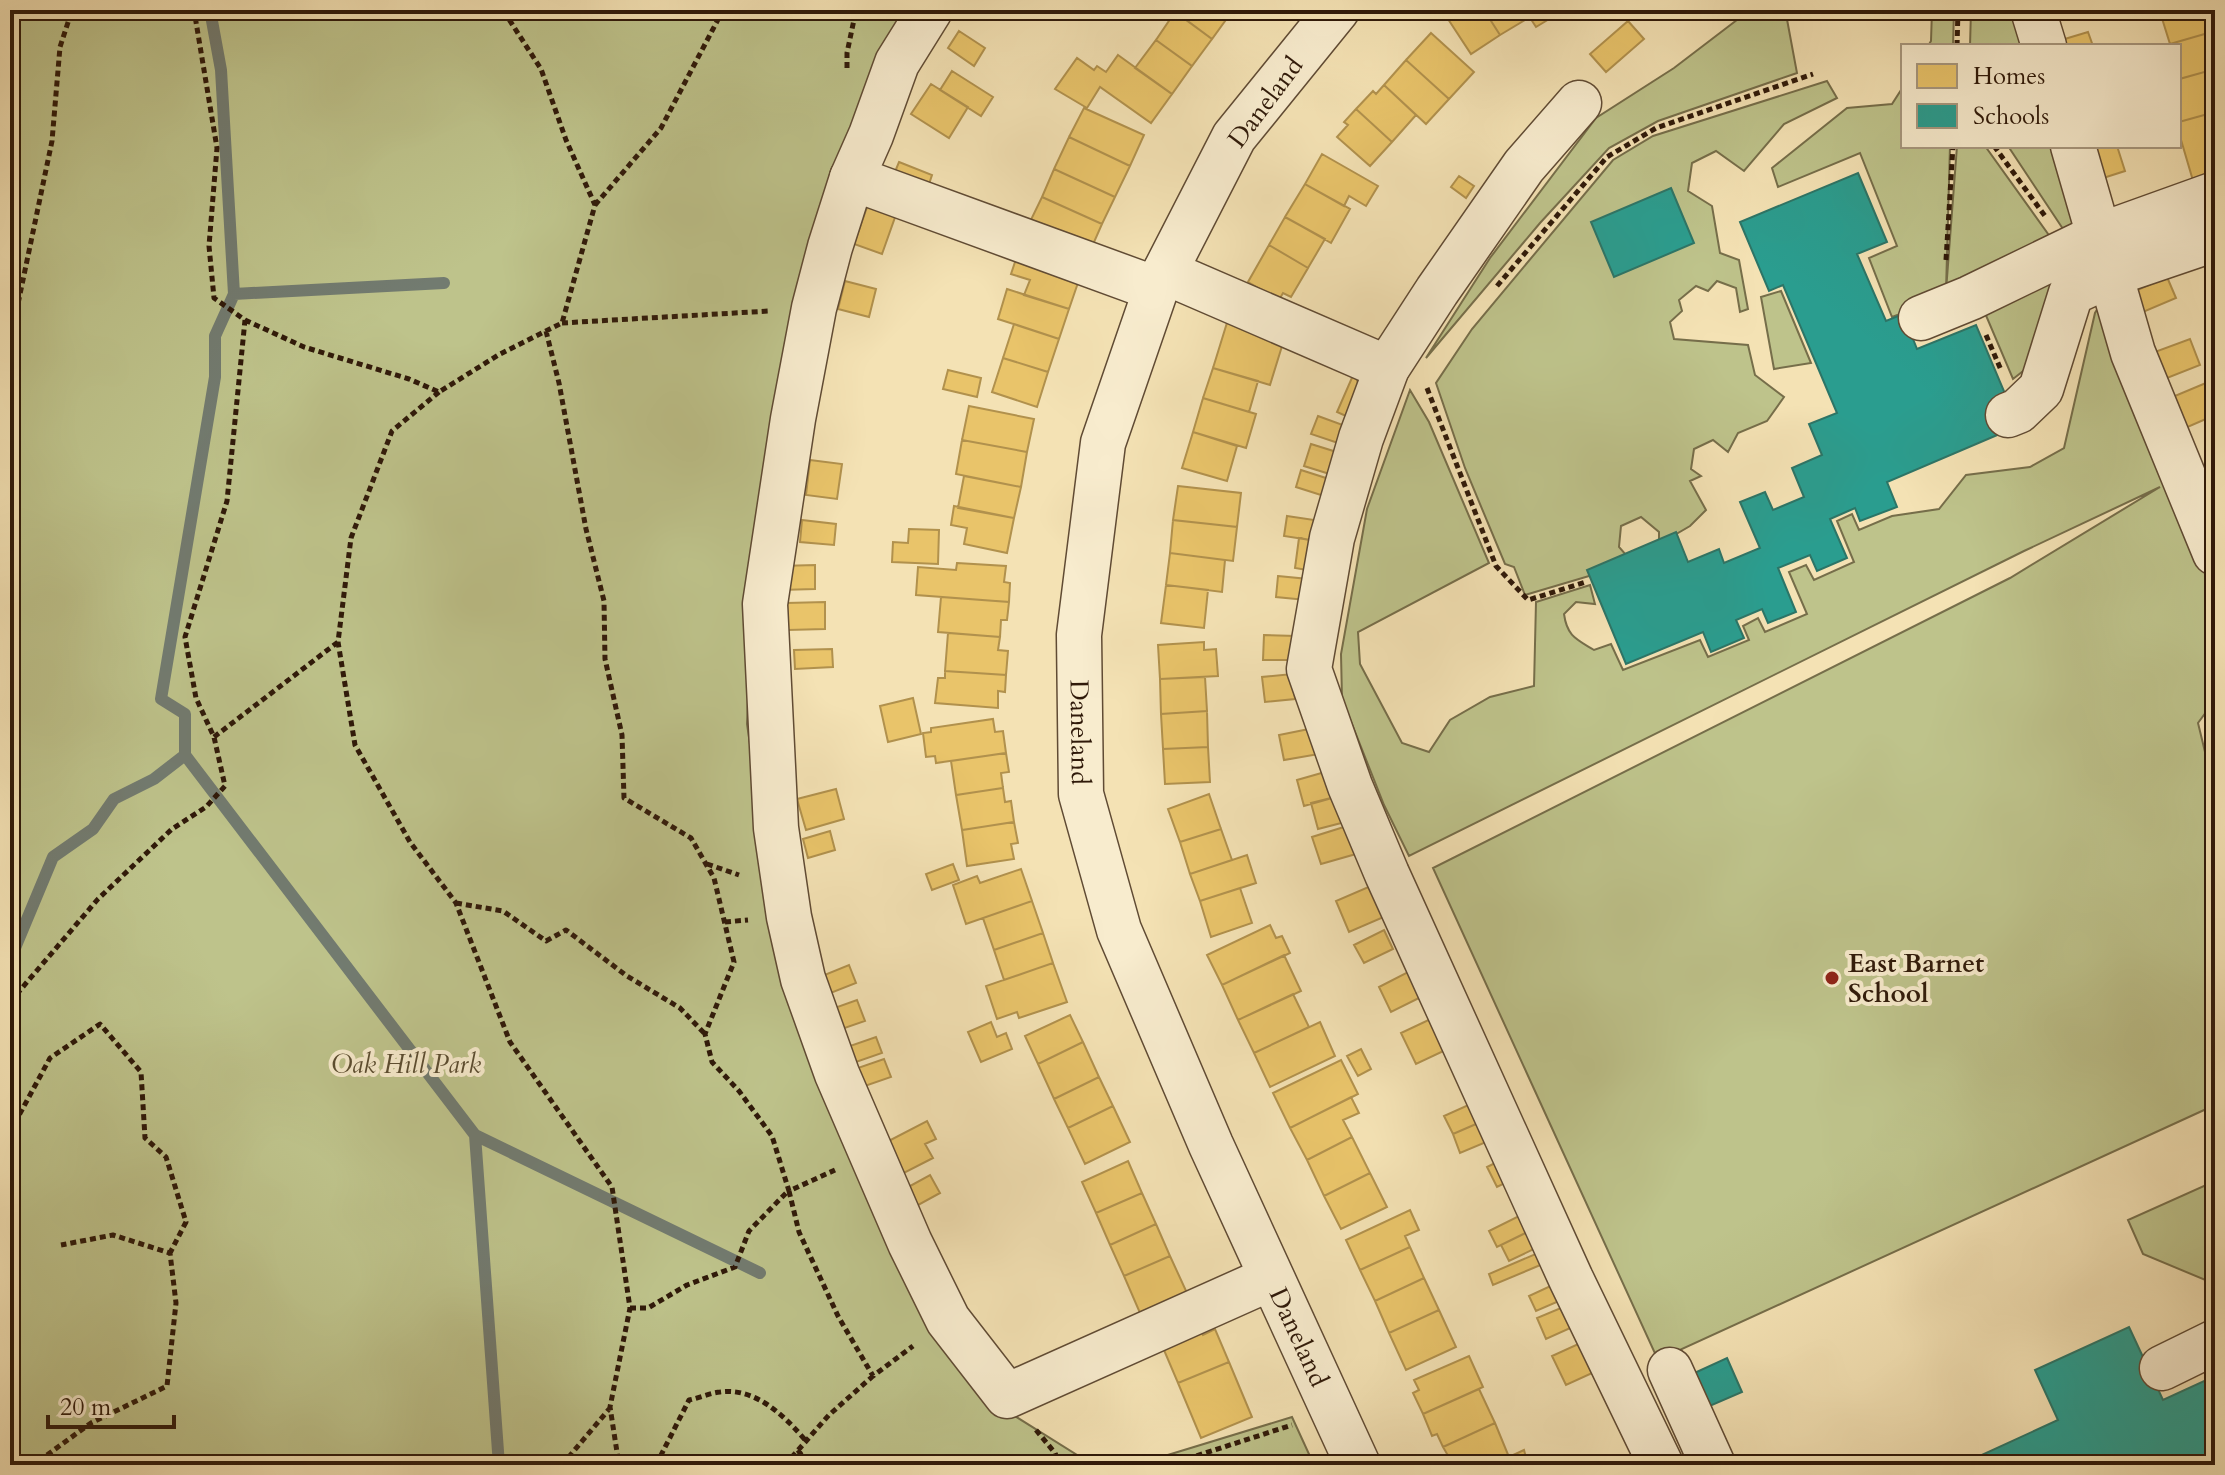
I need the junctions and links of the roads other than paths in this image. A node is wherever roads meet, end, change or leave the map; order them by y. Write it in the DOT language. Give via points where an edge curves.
graph roads {
  1 [pos="930,10"];
  2 [pos="1337,10"];
  3 [pos="2033,10"];
  4 [pos="2043,44"];
  5 [pos="1579,103"];
  6 [pos="2073,148"];
  7 [pos="852,178"];
  8 [pos="2215,194"];
  9 [pos="2215,239"];
  10 [pos="2093,253"];
  11 [pos="1161,281"];
  12 [pos="1945,308"];
  13 [pos="1406,376"];
  14 [pos="2013,413"];
  15 [pos="2215,553"];
  16 [pos="1271,1278"];
  17 [pos="2215,1342"];
  18 [pos="2162,1368"];
  19 [pos="1670,1370"];
  20 [pos="1358,1465"];
  21 [pos="1661,1465"];
  22 [pos="1713,1465"];
  1 -- 7 [label="street" via="897,63"];
  2 -- 11 [label="street, Daneland" via="1234,137"];
  3 -- 4 [label="street"];
  5 -- 13 [label="street" via="1524,166 1437,291"];
  6 -- 10 [label="street"];
  7 -- 11 [label="street"];
  7 -- 16 [label="street" via="814,308 765,604 776,828 789,917 803,979 837,1074 948,1320 1007,1396"];
  8 -- 10 [label="street"];
  9 -- 10 [label="street"];
  10 -- 12 [label="street"];
  10 -- 14 [label="street" via="2071,293 2041,389"];
  10 -- 15 [label="street"];
  11 -- 13 [label="street"];
  11 -- 16 [label="street, Daneland" via="1103,443 1079,635 1081,794 1119,930"];
  13 -- 21 [label="street" via="1361,438 1332,538 1309,669 1387,874"];
  16 -- 20 [label="street, Daneland"];
  17 -- 18 [label="street"];
  19 -- 22 [label="street"];
}
